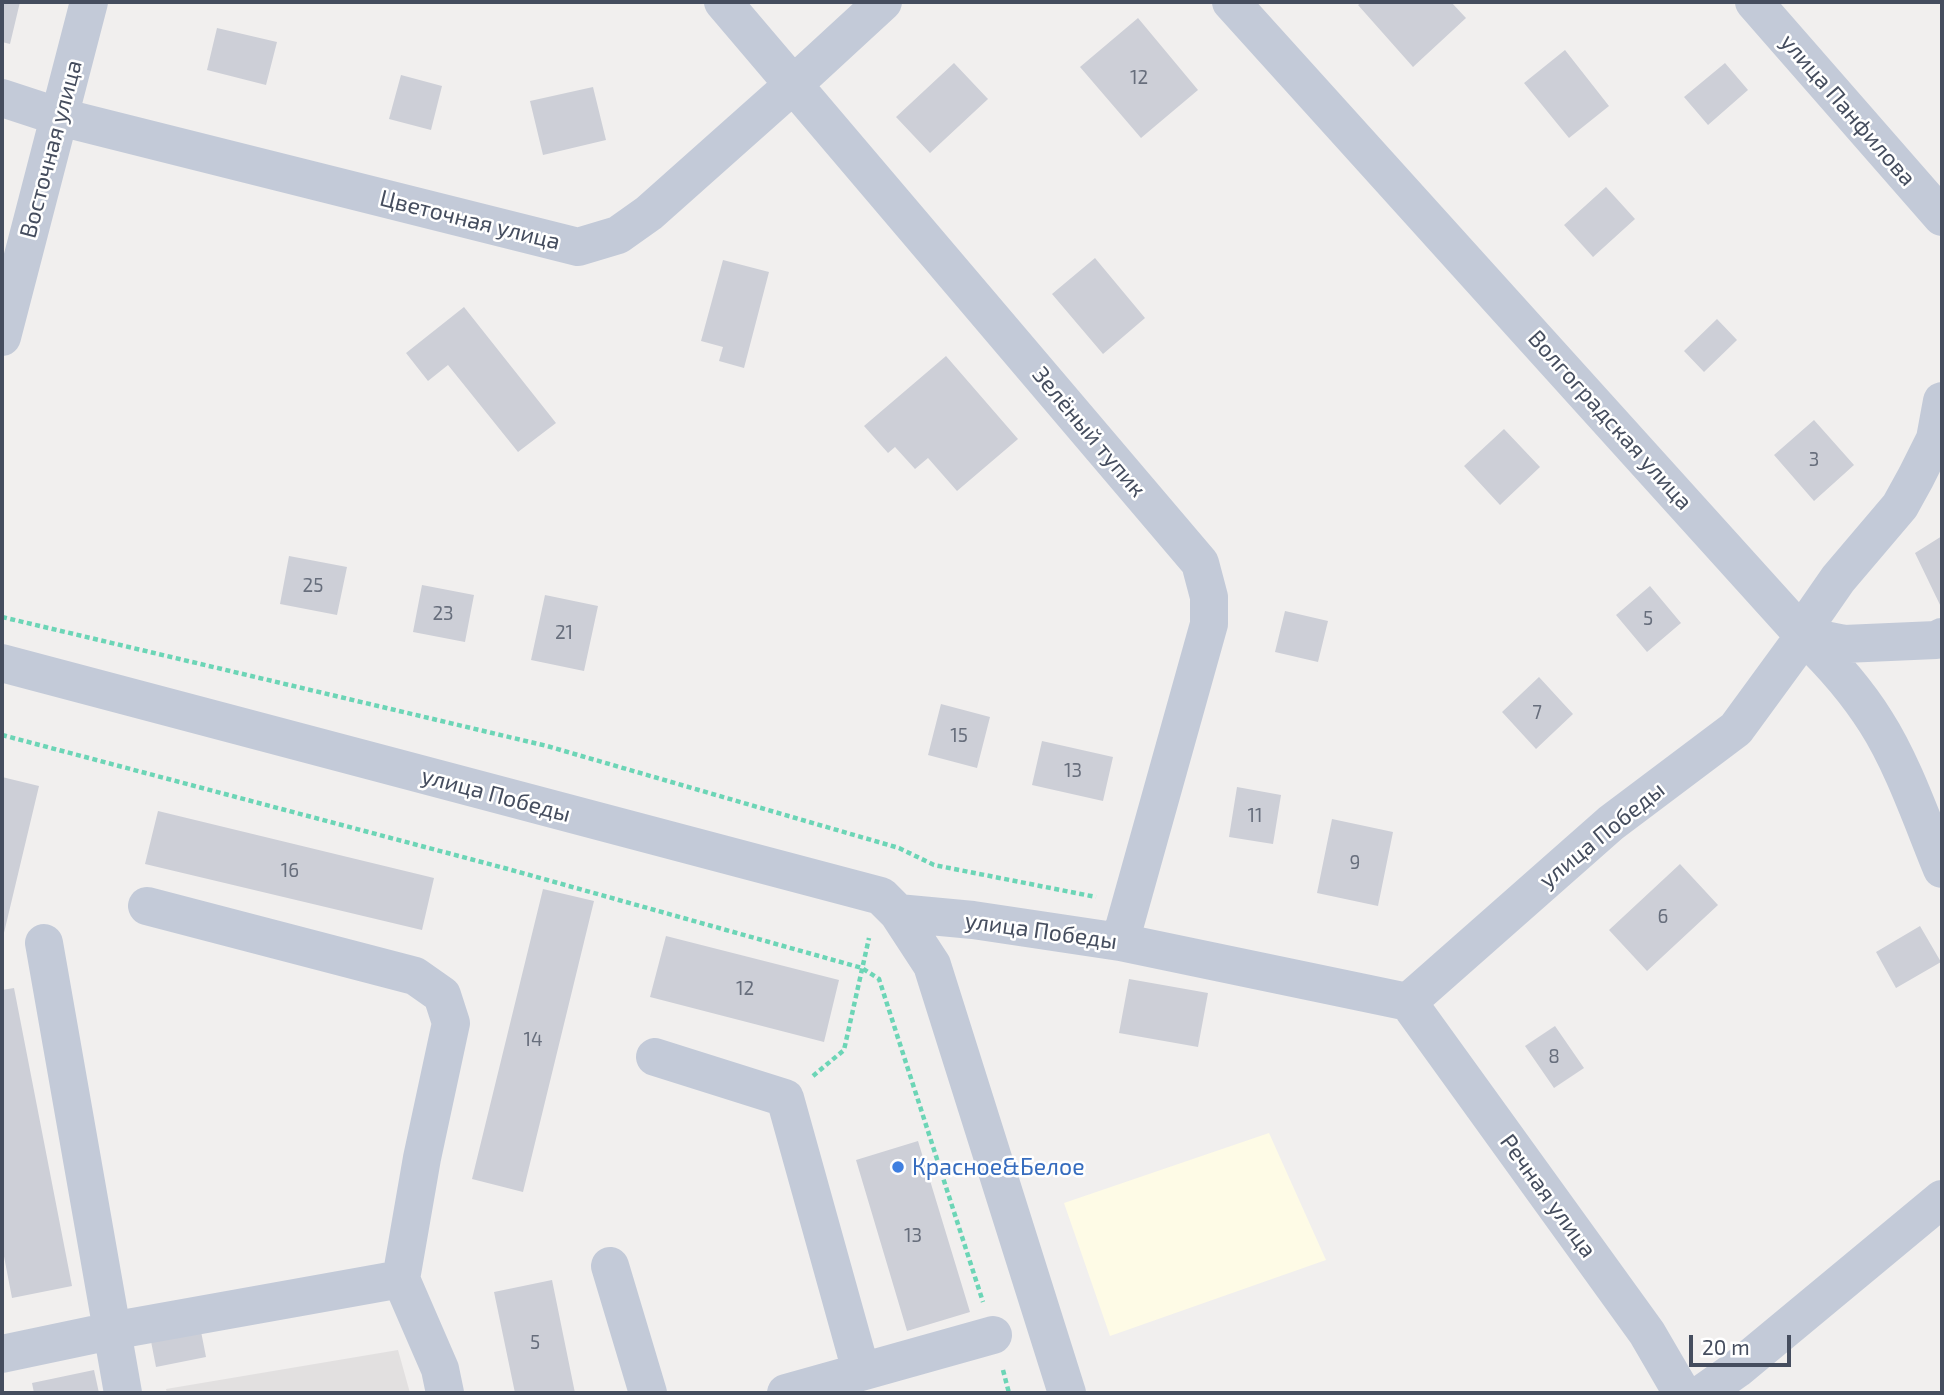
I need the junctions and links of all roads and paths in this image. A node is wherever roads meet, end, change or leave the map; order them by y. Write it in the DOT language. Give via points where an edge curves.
graph roads {
  1 [pos="89,2"];
  2 [pos="723,2"];
  3 [pos="883,2"];
  4 [pos="1231,2"];
  5 [pos="1755,2"];
  6 [pos="794,84"];
  7 [pos="2,98"];
  8 [pos="60,117"];
  9 [pos="1942,217"];
  10 [pos="2,337"];
  11 [pos="1942,401"];
  12 [pos="2,617"];
  13 [pos="1804,636"];
  14 [pos="1942,637"];
  15 [pos="2,663"];
  16 [pos="2,735"];
  17 [pos="1942,869"];
  18 [pos="889,904"];
  19 [pos="147,906"];
  20 [pos="1124,928"];
  21 [pos="44,943"];
  22 [pos="862,968"];
  23 [pos="1408,1002"];
  24 [pos="655,1057"];
  25 [pos="785,1098"];
  26 [pos="1942,1199"];
  27 [pos="610,1266"];
  28 [pos="401,1279"];
  29 [pos="111,1331"];
  30 [pos="993,1335"];
  31 [pos="2,1354"];
  32 [pos="861,1371"];
  33 [pos="123,1393"];
  34 [pos="445,1393"];
  35 [pos="648,1393"];
  36 [pos="786,1393"];
  37 [pos="1009,1393"];
  38 [pos="1067,1393"];
  39 [pos="1682,1393"];
  40 [pos="1703,1393"];
  1 -- 8 [label="street, Восточная улица"];
  2 -- 6 [label="street, Зелёный тупик"];
  3 -- 6 [label="street, Цветочная улица"];
  4 -- 13 [label="street, Волгоградская улица"];
  5 -- 9 [label="street, улица Панфилова"];
  6 -- 8 [label="street, Цветочная улица" via="649,213 618,235 578,247"];
  6 -- 20 [label="street, Зелёный тупик" via="1200,563 1209,597 1209,624"];
  7 -- 8 [label="street, Цветочная улица"];
  8 -- 10 [label="street, Восточная улица"];
  11 -- 13 [label="street, улица Победы" via="1935,439 1899,506 1838,579"];
  12 -- 20 [label="path" via="547,746 899,848 934,865 1095,897"];
  13 -- 14 [label="street" via="1844,643"];
  13 -- 17 [label="street, Волгоградская улица" via="1837,669 1877,724"];
  13 -- 23 [label="street, улица Победы" via="1736,729 1611,823"];
  15 -- 18 [label="street, улица Победы"];
  16 -- 22 [label="path"];
  18 -- 20 [label="street, улица Победы" via="973,920"];
  18 -- 22 [label="path"];
  18 -- 38 [label="street" via="932,965"];
  19 -- 28 [label="street" via="415,976 442,995 451,1023"];
  20 -- 23 [label="street, улица Победы"];
  21 -- 29 [label="street"];
  22 -- 25 [label="path" via="844,1050"];
  22 -- 30 [label="path" via="879,979"];
  23 -- 39 [label="street, Речная улица" via="1647,1333"];
  24 -- 25 [label="street"];
  25 -- 32 [label="street"];
  26 -- 40 [label="street"];
  27 -- 35 [label="street"];
  28 -- 29 [label="street"];
  28 -- 34 [label="street" via="440,1369"];
  29 -- 31 [label="street"];
  29 -- 33 [label="street"];
  30 -- 32 [label="street"];
  30 -- 37 [label="path"];
  32 -- 36 [label="street"];
}
